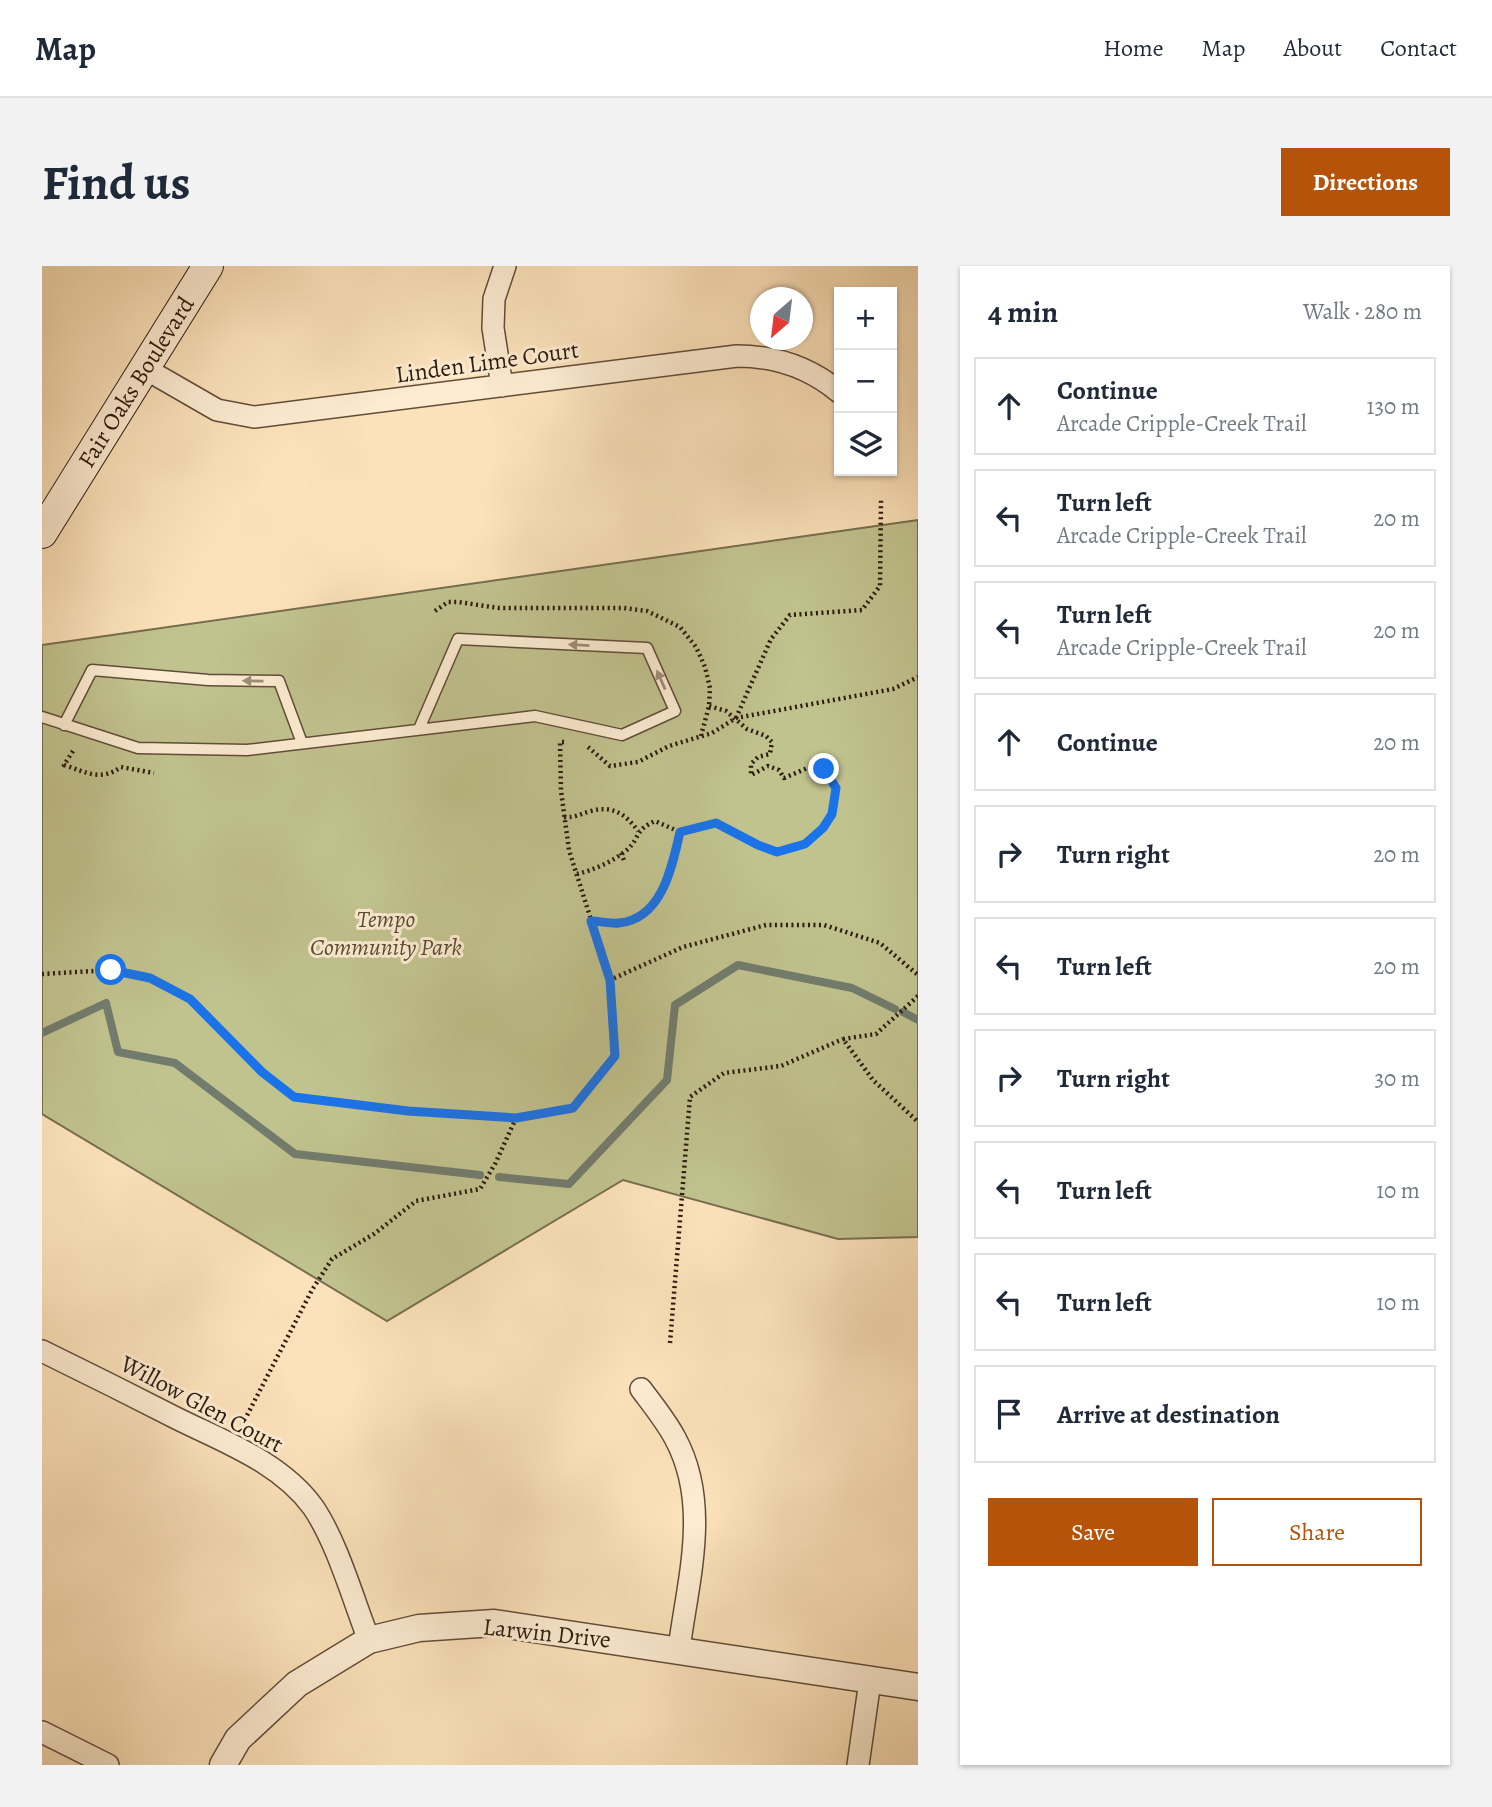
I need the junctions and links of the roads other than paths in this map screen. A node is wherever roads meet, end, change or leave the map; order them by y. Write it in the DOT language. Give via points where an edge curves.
graph roads {
  1 [pos="208,266"];
  2 [pos="505,266"];
  3 [pos="144,368"];
  4 [pos="502,386"];
  5 [pos="834,389"];
  6 [pos="42,533"];
  7 [pos="42,717"];
  8 [pos="64,726"];
  9 [pos="419,729"];
  10 [pos="302,743"];
  11 [pos="42,1351"];
  12 [pos="641,1389"];
  13 [pos="369,1640"];
  14 [pos="679,1649"];
  15 [pos="870,1681"];
  16 [pos="918,1687"];
  17 [pos="42,1732"];
  18 [pos="108,1765"];
  19 [pos="223,1765"];
  20 [pos="858,1765"];
  1 -- 3 [label="main road, Fair Oaks Boulevard"];
  2 -- 4 [label="street" via="494,299 493,328"];
  3 -- 4 [label="street, Linden Lime Court" via="217,410 254,418"];
  3 -- 6 [label="main road, Fair Oaks Boulevard"];
  4 -- 5 [label="street, Linden Lime Court" via="757,356 796,366"];
  7 -- 8 [label="lane"];
  8 -- 10 [label="lane" via="138,748 247,750"];
  10 -- 8 [label="lane, one-way" via="279,681 92,670"];
  9 -- 9 [label="lane, one-way" via="536,716 622,735 675,711 647,648 458,639"];
  9 -- 10 [label="lane"];
  11 -- 13 [label="street, Willow Glen Court" via="250,1455 299,1490 336,1554"];
  12 -- 14 [label="street" via="675,1436 695,1497 696,1528"];
  13 -- 14 [label="street, Larwin Drive" via="419,1628 494,1623"];
  13 -- 19 [label="street, Larwin Drive" via="297,1684 238,1739"];
  14 -- 15 [label="street, Larwin Drive"];
  15 -- 16 [label="street, Larwin Drive"];
  15 -- 20 [label="street"];
  17 -- 18 [label="street"];
}
